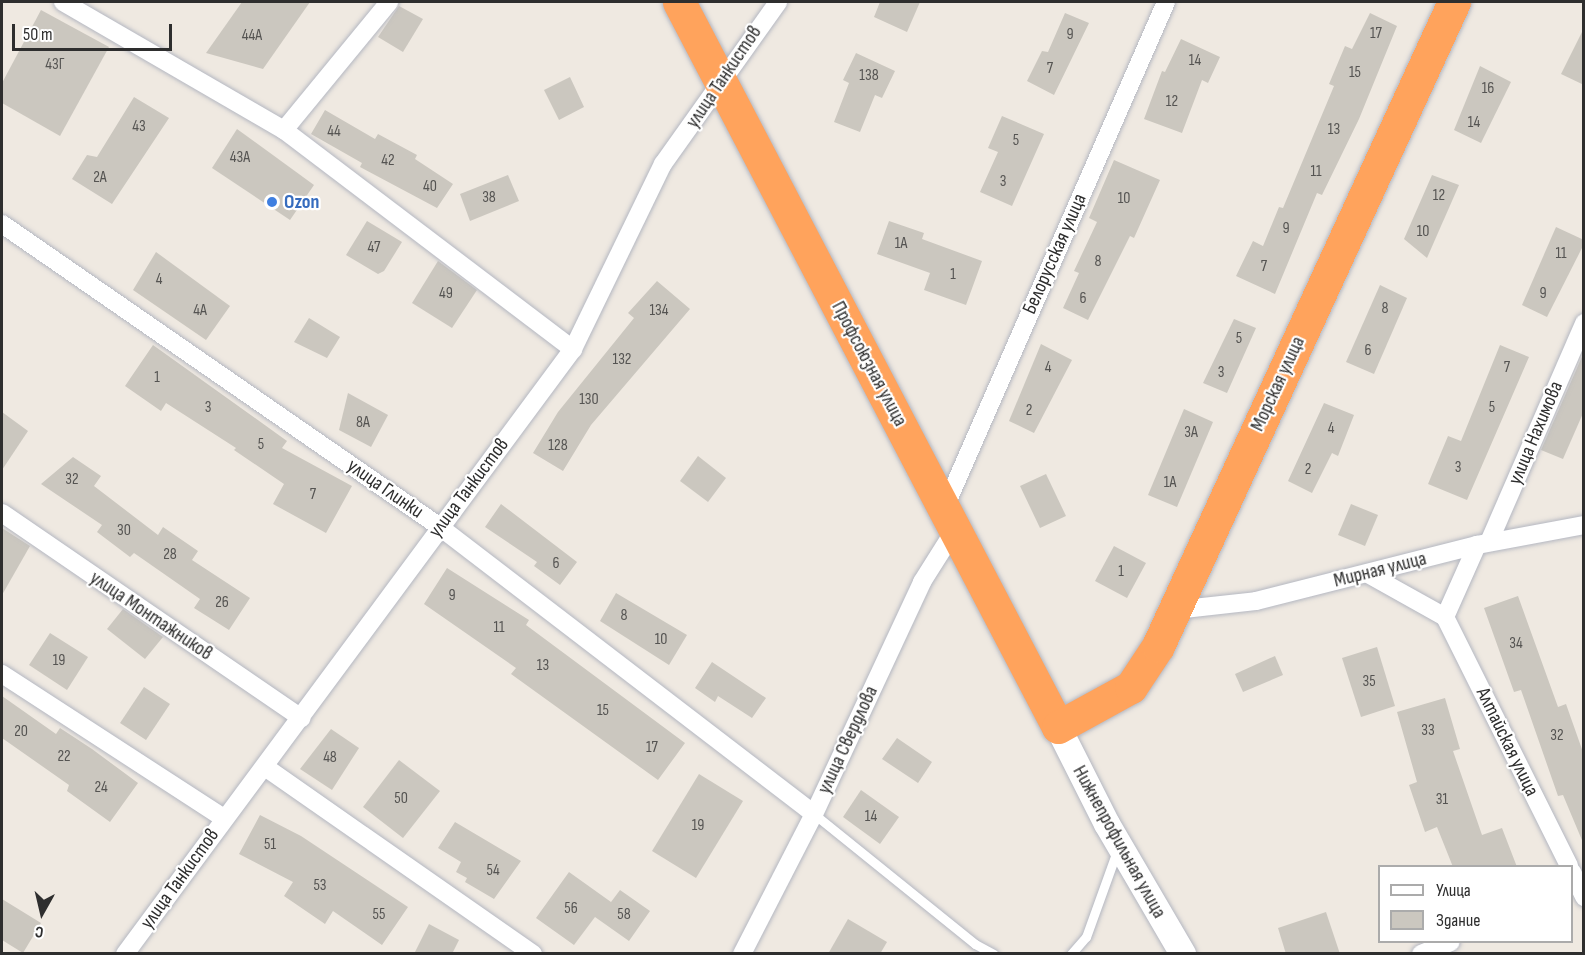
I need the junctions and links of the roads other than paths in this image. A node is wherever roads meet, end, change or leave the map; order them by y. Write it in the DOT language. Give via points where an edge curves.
graph roads {
  1 [pos="63,2"];
  2 [pos="389,2"];
  3 [pos="679,2"];
  4 [pos="778,2"];
  5 [pos="1166,2"];
  6 [pos="1454,2"];
  7 [pos="723,84"];
  8 [pos="284,130"];
  9 [pos="2,224"];
  10 [pos="1584,323"];
  11 [pos="573,349"];
  12 [pos="2,513"];
  13 [pos="950,517"];
  14 [pos="1584,525"];
  15 [pos="440,527"];
  16 [pos="1483,544"];
  17 [pos="1368,574"];
  18 [pos="1175,610"];
  19 [pos="1445,617"];
  20 [pos="2,674"];
  21 [pos="301,718"];
  22 [pos="1058,728"];
  23 [pos="265,767"];
  24 [pos="814,814"];
  25 [pos="224,818"];
  26 [pos="1119,846"];
  27 [pos="1568,865"];
  28 [pos="1573,874"];
  29 [pos="1580,892"];
  30 [pos="1449,943"];
  31 [pos="125,954"];
  32 [pos="533,954"];
  33 [pos="742,954"];
  34 [pos="994,954"];
  35 [pos="1071,954"];
  36 [pos="1183,954"];
  37 [pos="1422,954"];
  1 -- 8 [label="street"];
  2 -- 8 [label="street"];
  3 -- 7 [label="highway, Профсоюзная улица"];
  4 -- 7 [label="street, улица Танкистов"];
  5 -- 13 [label="street, Белорусская улица"];
  6 -- 18 [label="highway, Морская улица"];
  7 -- 11 [label="street, улица Танкистов" via="663,164"];
  7 -- 13 [label="highway, Профсоюзная улица"];
  8 -- 11 [label="street"];
  9 -- 15 [label="street, улица Глинки"];
  10 -- 16 [label="street, улица Нахимова"];
  11 -- 15 [label="street, улица Танкистов"];
  12 -- 21 [label="street, улица Монтажников"];
  13 -- 22 [label="highway, Профсоюзная улица"];
  13 -- 24 [label="street, улица Свердлова"];
  14 -- 16 [label="street, Мирная улица"];
  15 -- 21 [label="street, улица Танкистов"];
  15 -- 24 [label="street, улица Глинки"];
  16 -- 17 [label="street, Мирная улица"];
  16 -- 19 [label="street, улица Нахимова"];
  17 -- 18 [label="street, Мирная улица" via="1256,601"];
  17 -- 19 [label="street"];
  18 -- 22 [label="highway, Морская улица" via="1145,669 1131,687"];
  19 -- 27 [label="street, Алтайская улица"];
  20 -- 25 [label="street"];
  21 -- 23 [label="street, улица Танкистов"];
  22 -- 26 [label="street, Нижнепрофильная улица"];
  23 -- 25 [label="street, улица Танкистов"];
  23 -- 32 [label="street"];
  24 -- 33 [label="street, улица Свердлова"];
  24 -- 34 [label="lane" via="975,944"];
  25 -- 31 [label="street, улица Танкистов"];
  26 -- 35 [label="lane" via="1086,936"];
  26 -- 36 [label="street, Нижнепрофильная улица"];
  28 -- 29 [label="street"];
  30 -- 37 [label="street"];
}
